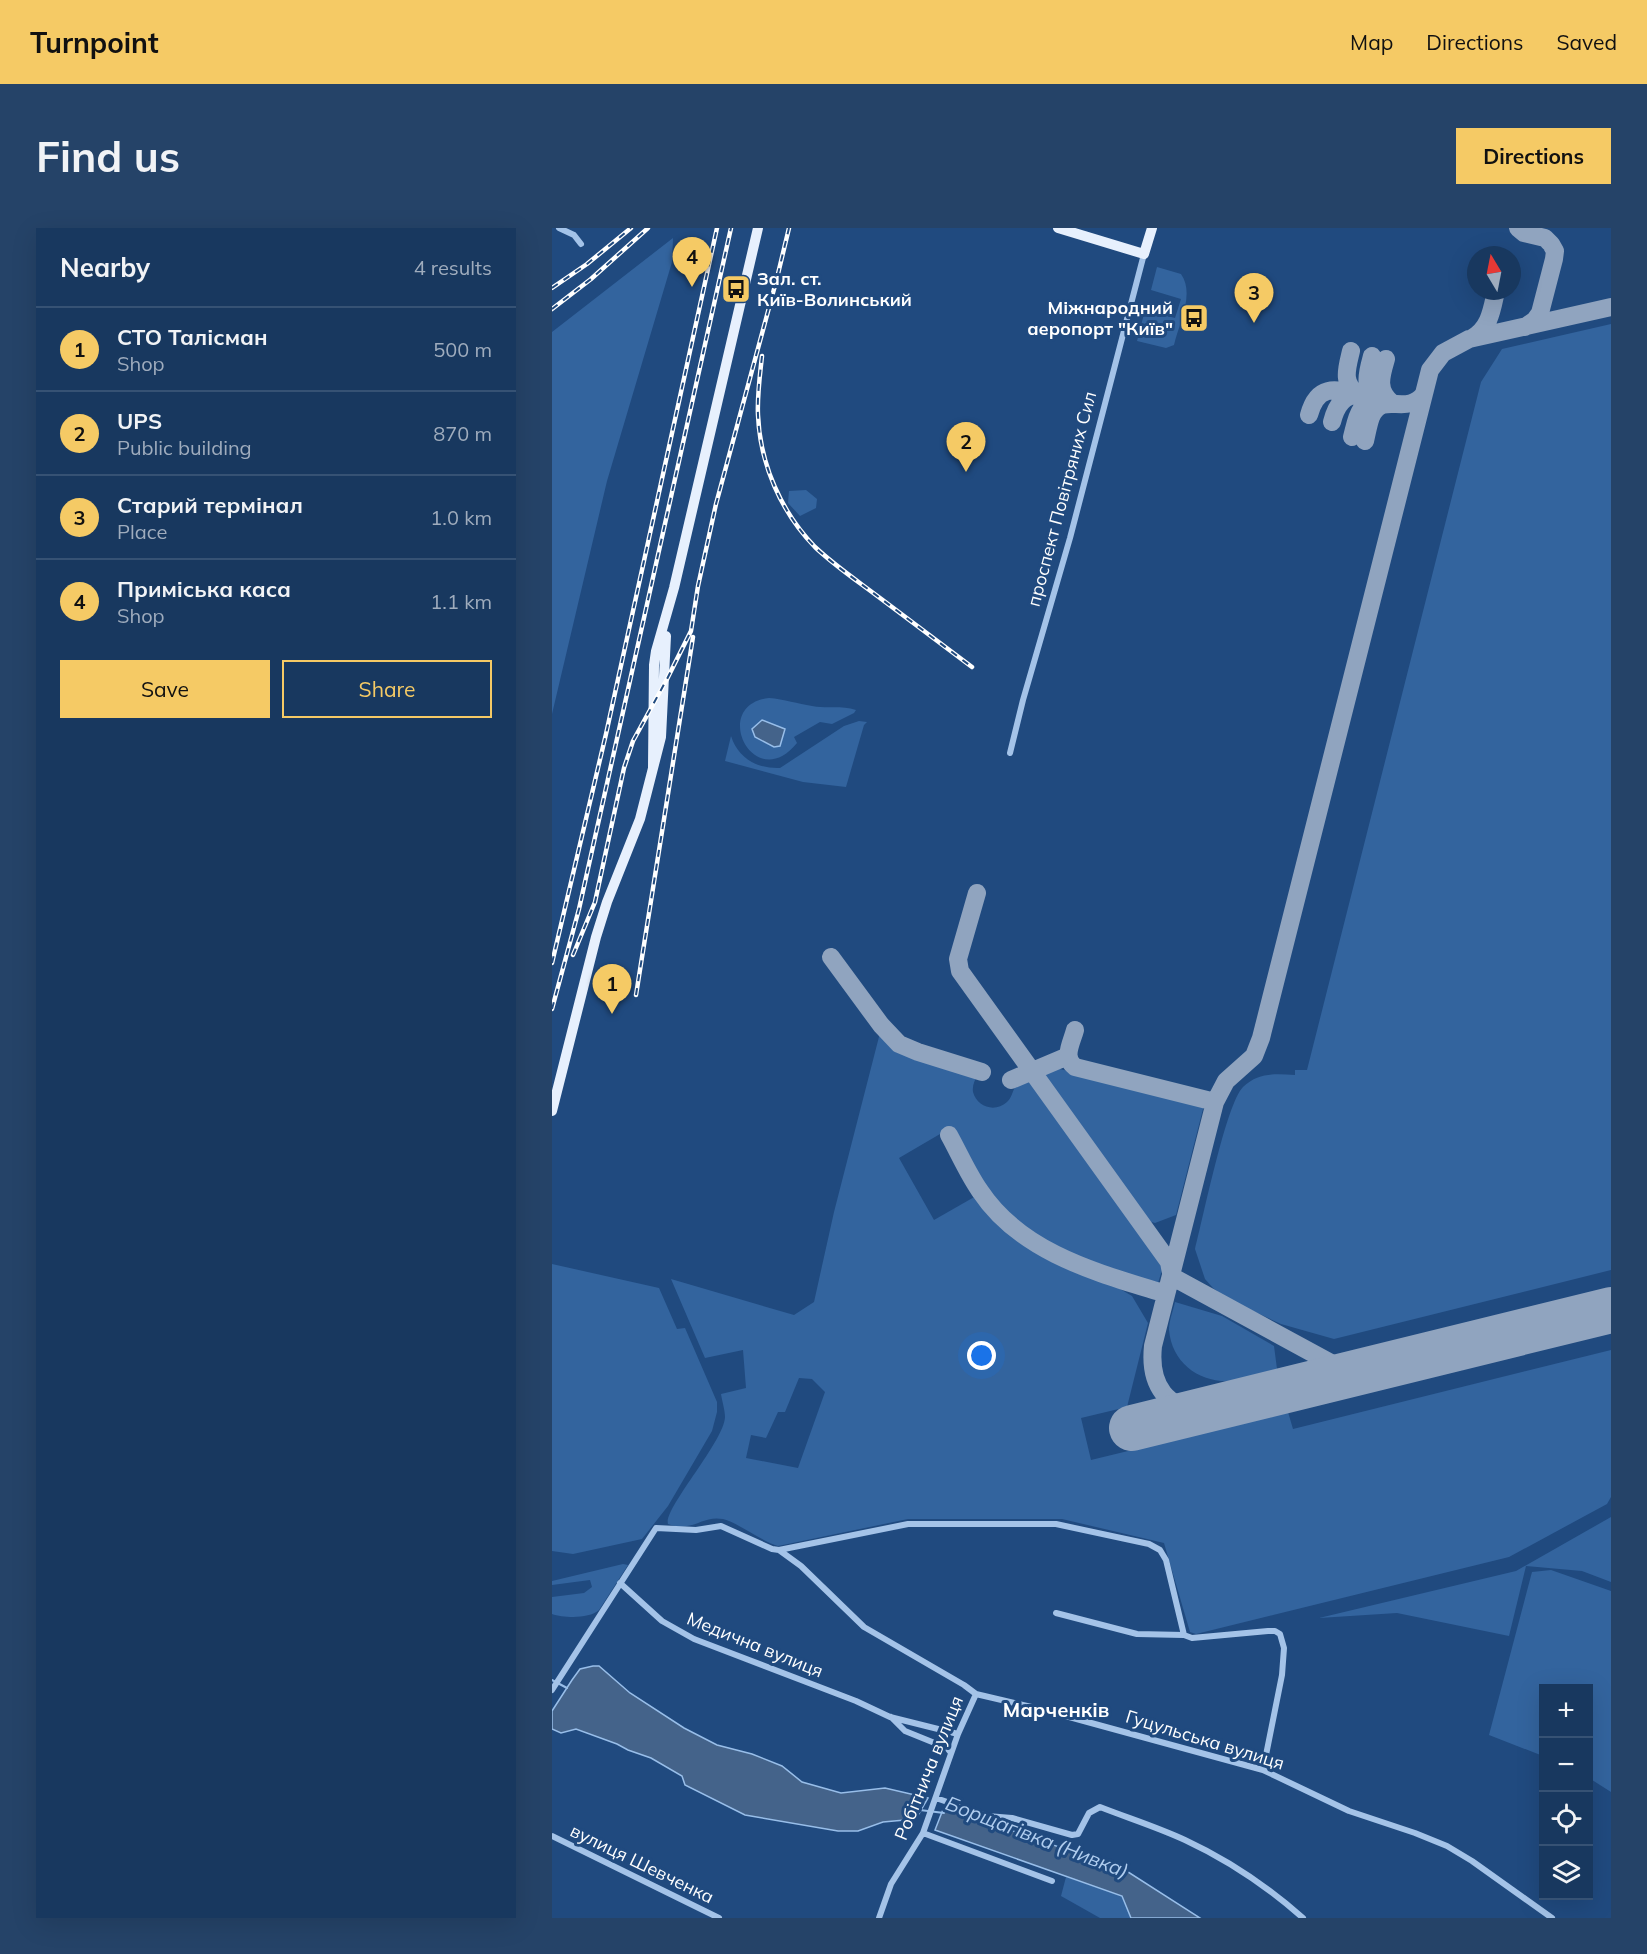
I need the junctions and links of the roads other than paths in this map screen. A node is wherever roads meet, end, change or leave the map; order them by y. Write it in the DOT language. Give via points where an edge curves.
graph roads {
  1 [pos="559,228"];
  2 [pos="758,228"];
  3 [pos="1058,228"];
  4 [pos="1152,228"];
  5 [pos="581,244"];
  6 [pos="1144,254"];
  7 [pos="1010,753"];
  8 [pos="552,1111"];
  9 [pos="779,1551"];
  10 [pos="620,1583"];
  11 [pos="1056,1613"];
  12 [pos="1184,1635"];
  13 [pos="552,1690"];
  14 [pos="975,1694"];
  15 [pos="891,1717"];
  16 [pos="958,1734"];
  17 [pos="951,1753"];
  18 [pos="1263,1770"];
  19 [pos="936,1798"];
  20 [pos="923,1833"];
  21 [pos="552,1836"];
  22 [pos="1052,1881"];
  23 [pos="720,1918"];
  24 [pos="879,1918"];
  25 [pos="1304,1918"];
  26 [pos="1552,1918"];
  1 -- 5 [label="street" via="574,235"];
  2 -- 8 [label="main road" via="656,651 653,767 640,819 596,937"];
  3 -- 6 [label="main road"];
  4 -- 6 [label="main road, проспект Повітряних Сил"];
  6 -- 7 [label="street, проспект Повітряних Сил"];
  9 -- 10 [label="street, Гуцульська вулиця" via="721,1526 696,1530 656,1528"];
  9 -- 12 [label="street" via="908,1524 1056,1524 1149,1544 1160,1550 1166,1560"];
  9 -- 14 [label="street, Гуцульська вулиця" via="801,1566 864,1627"];
  10 -- 13 [label="street"];
  10 -- 15 [label="street, Медична вулиця" via="662,1621 694,1639"];
  11 -- 12 [label="street" via="1137,1634"];
  12 -- 18 [label="street" via="1192,1638 1268,1631 1280,1634 1284,1648 1282,1675"];
  14 -- 16 [label="street, Робітнича вулиця"];
  14 -- 18 [label="street, Гуцульська вулиця"];
  15 -- 16 [label="street, Медична вулиця"];
  15 -- 17 [label="street, Медична вулиця" via="905,1731 948,1748"];
  16 -- 17 [label="street, Робітнича вулиця"];
  17 -- 19 [label="street, Робітнича вулиця"];
  18 -- 26 [label="street, Гуцульська вулиця" via="1349,1810 1447,1846"];
  19 -- 20 [label="street, Робітнича вулиця"];
  19 -- 25 [label="street" via="987,1816 1012,1818 1072,1835 1078,1834 1089,1813 1100,1807 1134,1818 1210,1852 1248,1875"];
  20 -- 22 [label="street"];
  20 -- 24 [label="street, Робітнича вулиця" via="891,1884"];
  21 -- 23 [label="street, вулиця Шевченка"];
}
